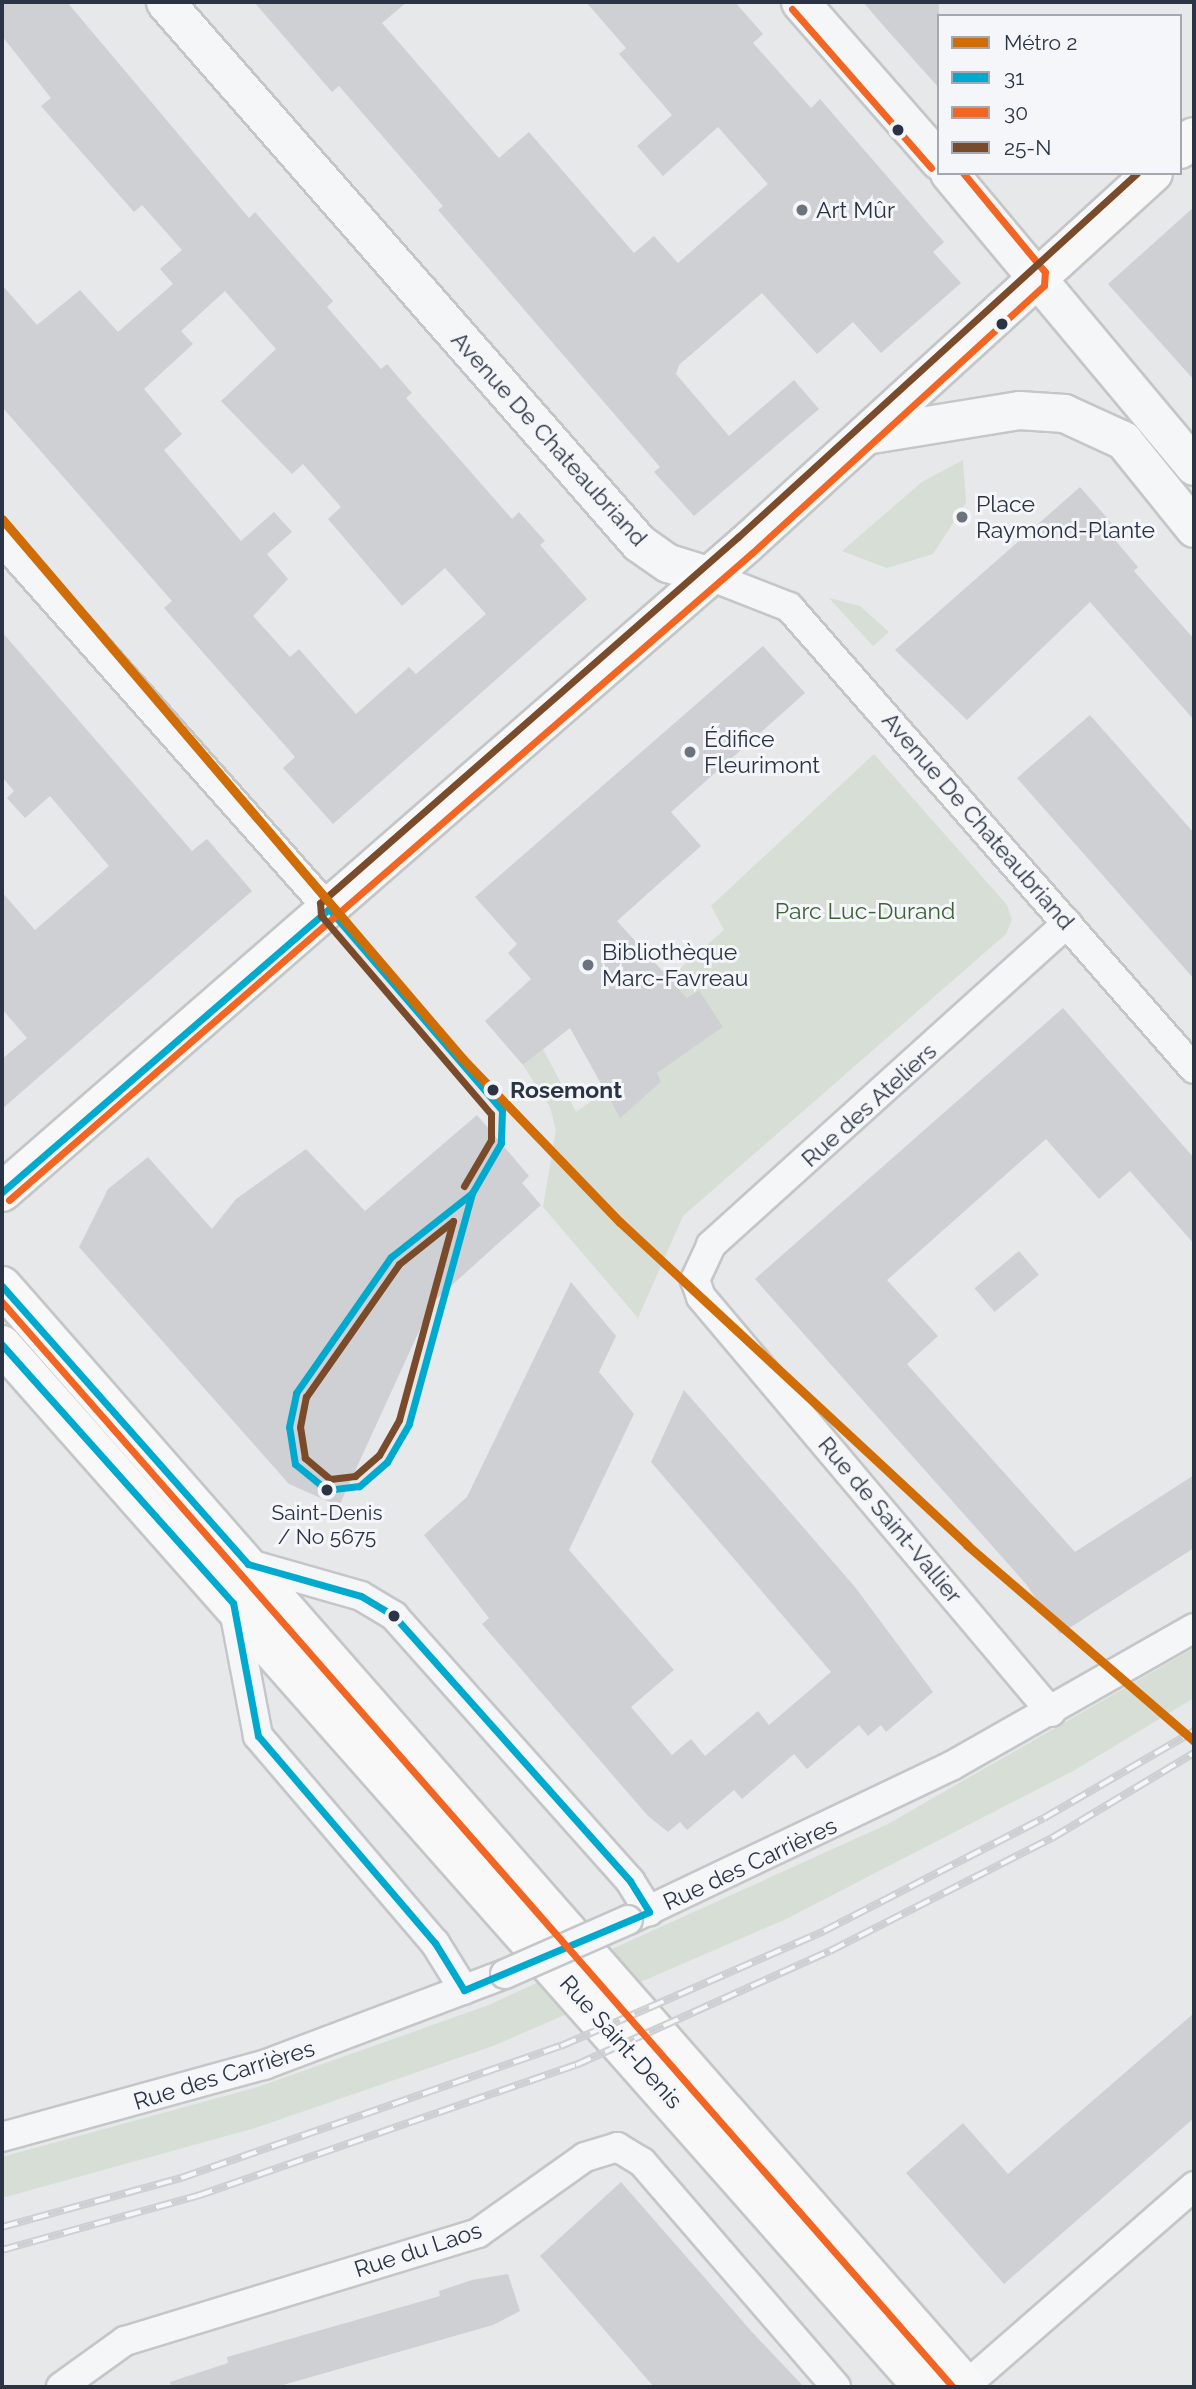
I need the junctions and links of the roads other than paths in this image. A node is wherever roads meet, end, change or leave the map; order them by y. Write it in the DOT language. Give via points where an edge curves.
graph roads {
  1 [pos="165,2"];
  2 [pos="800,2"];
  3 [pos="937,159"];
  4 [pos="951,175"];
  5 [pos="1151,175"];
  6 [pos="1037,278"];
  7 [pos="865,435"];
  8 [pos="1194,466"];
  9 [pos="1194,528"];
  10 [pos="2,541"];
  11 [pos="710,576"];
  12 [pos="329,909"];
  13 [pos="1067,923"];
  14 [pos="1194,1069"];
  15 [pos="2,1192"];
  16 [pos="2,1286"];
  17 [pos="701,1297"];
  18 [pos="2,1345"];
  19 [pos="248,1564"];
  20 [pos="233,1603"];
  21 [pos="1194,1628"];
  22 [pos="1051,1712"];
  23 [pos="638,1916"];
  24 [pos="464,1990"];
  25 [pos="2,2137"];
  26 [pos="1194,2186"];
  27 [pos="966,2386"];
  28 [pos="61,2387"];
  29 [pos="836,2387"];
  30 [pos="923,2387"];
  1 -- 11 [label="street, Avenue De Chateaubriand" via="639,543 668,563"];
  2 -- 3 [label="street"];
  4 -- 6 [label="street"];
  5 -- 6 [label="main road"];
  6 -- 7 [label="main road"];
  6 -- 8 [label="street"];
  7 -- 9 [label="street" via="1030,409 1072,415 1112,432"];
  7 -- 11 [label="main road"];
  10 -- 12 [label="street"];
  11 -- 12 [label="main road"];
  11 -- 13 [label="street, Avenue De Chateaubriand" via="789,607"];
  12 -- 15 [label="main road"];
  13 -- 14 [label="street, Avenue De Chateaubriand"];
  13 -- 17 [label="street, Rue des Ateliers" via="711,1245 695,1273"];
  16 -- 19 [label="main road, Rue Saint-Denis"];
  17 -- 22 [label="street, Rue de Saint-Vallier"];
  18 -- 20 [label="main road, Rue Saint-Denis"];
  19 -- 23 [label="street" via="361,1596 394,1616 630,1881"];
  19 -- 27 [label="main road, Rue Saint-Denis"];
  20 -- 24 [label="street" via="258,1736 435,1943"];
  20 -- 30 [label="main road, Rue Saint-Denis"];
  21 -- 22 [label="street, Rue des Carrières"];
  22 -- 23 [label="street, Rue des Carrières" via="833,1826"];
  23 -- 24 [label="street, Rue des Carrières, bridge"];
  24 -- 25 [label="street, Rue des Carrières" via="264,2065"];
  26 -- 27 [label="street"];
  28 -- 29 [label="street, Rue du Laos" via="125,2341 478,2232 585,2157 617,2147 642,2162"];
}
